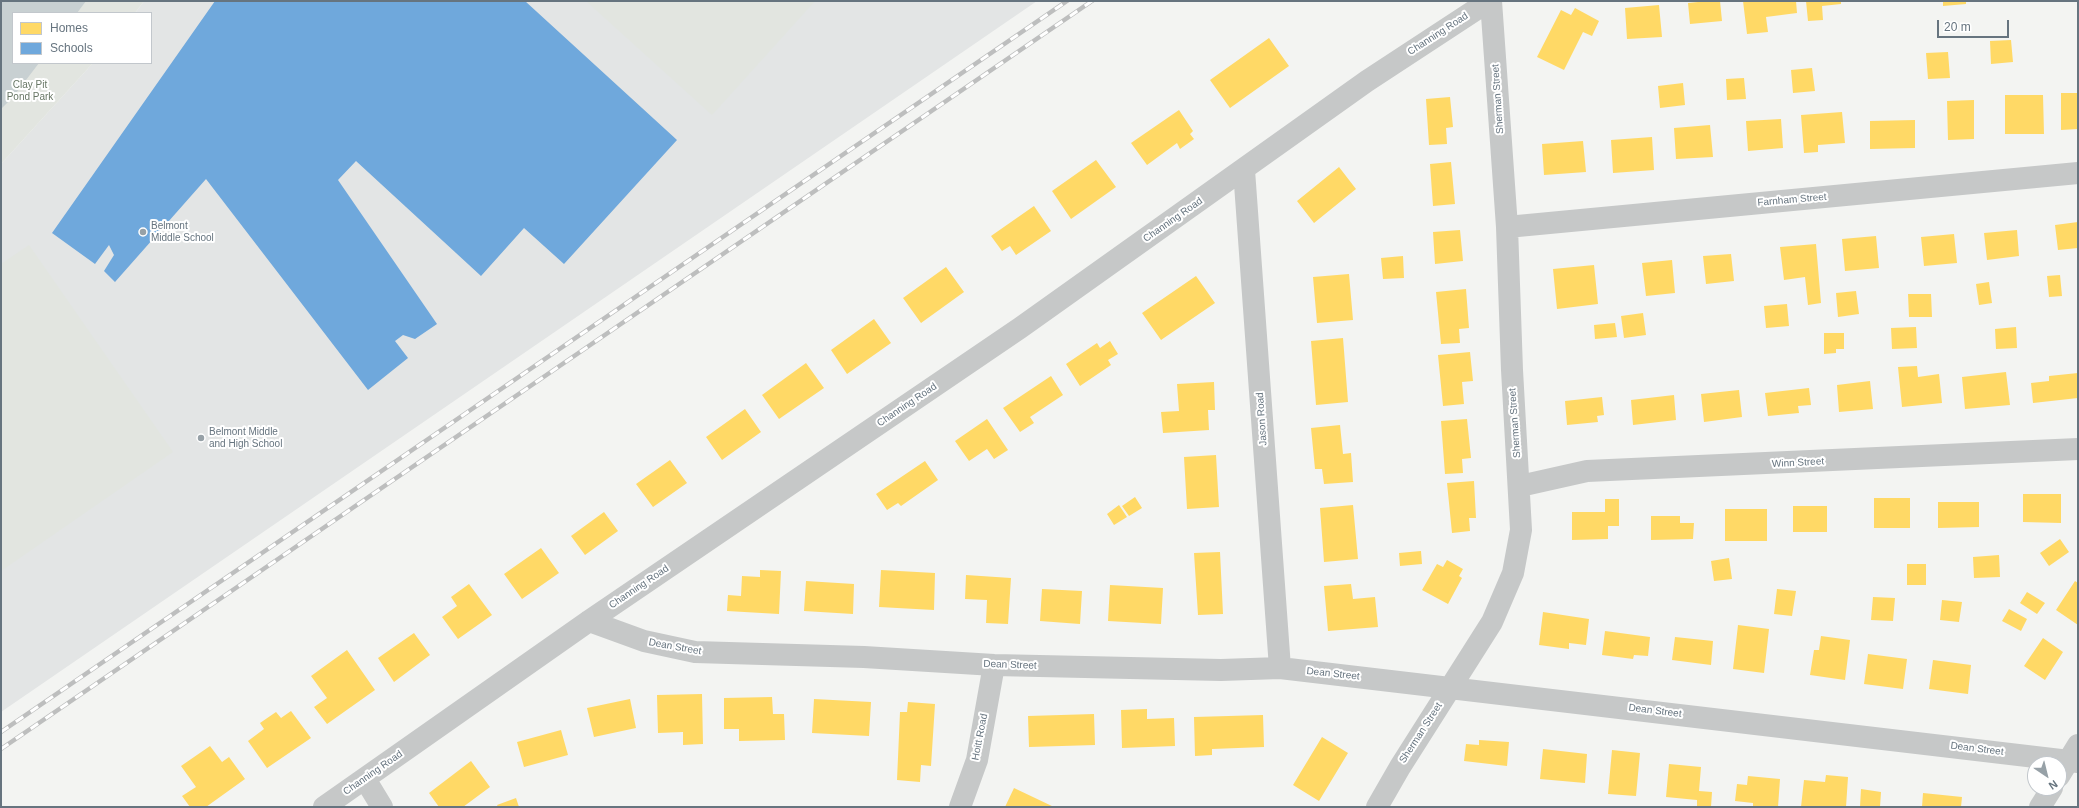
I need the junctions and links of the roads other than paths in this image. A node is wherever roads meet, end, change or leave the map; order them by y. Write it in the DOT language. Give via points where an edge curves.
graph roads {
  1 [pos="1490,1"];
  2 [pos="1244,170"];
  3 [pos="2078,173"];
  4 [pos="1507,227"];
  5 [pos="2078,449"];
  6 [pos="1520,486"];
  7 [pos="589,621"];
  8 [pos="994,665"];
  9 [pos="1280,668"];
  10 [pos="1450,687"];
  11 [pos="2071,761"];
  12 [pos="365,779"];
  13 [pos="2047,796"];
  14 [pos="324,807"];
  15 [pos="382,807"];
  16 [pos="960,807"];
  17 [pos="1377,807"];
  18 [pos="2040,807"];
  1 -- 2 [label="street, Channing Road" via="1367,81"];
  1 -- 4 [label="street, Sherman Street"];
  2 -- 7 [label="street, Channing Road" via="943,381"];
  2 -- 9 [label="street, Jason Road"];
  3 -- 4 [label="street, Farnham Street"];
  4 -- 6 [label="street, Sherman Street" via="1512,370"];
  5 -- 6 [label="street, Winn Street" via="1586,471"];
  6 -- 10 [label="street, Sherman Street" via="1521,530 1513,574 1492,622"];
  7 -- 8 [label="street, Dean Street" via="644,641 695,652 864,657"];
  7 -- 12 [label="street, Channing Road"];
  8 -- 9 [label="street, Dean Street" via="1221,670"];
  8 -- 16 [label="street, Hoitt Road" via="977,760"];
  9 -- 10 [label="street, Dean Street"];
  10 -- 11 [label="street, Dean Street"];
  10 -- 17 [label="street, Sherman Street"];
  12 -- 14 [label="street, Channing Road"];
  12 -- 15 [label="street"];
  13 -- 18 [label="street"];
}
